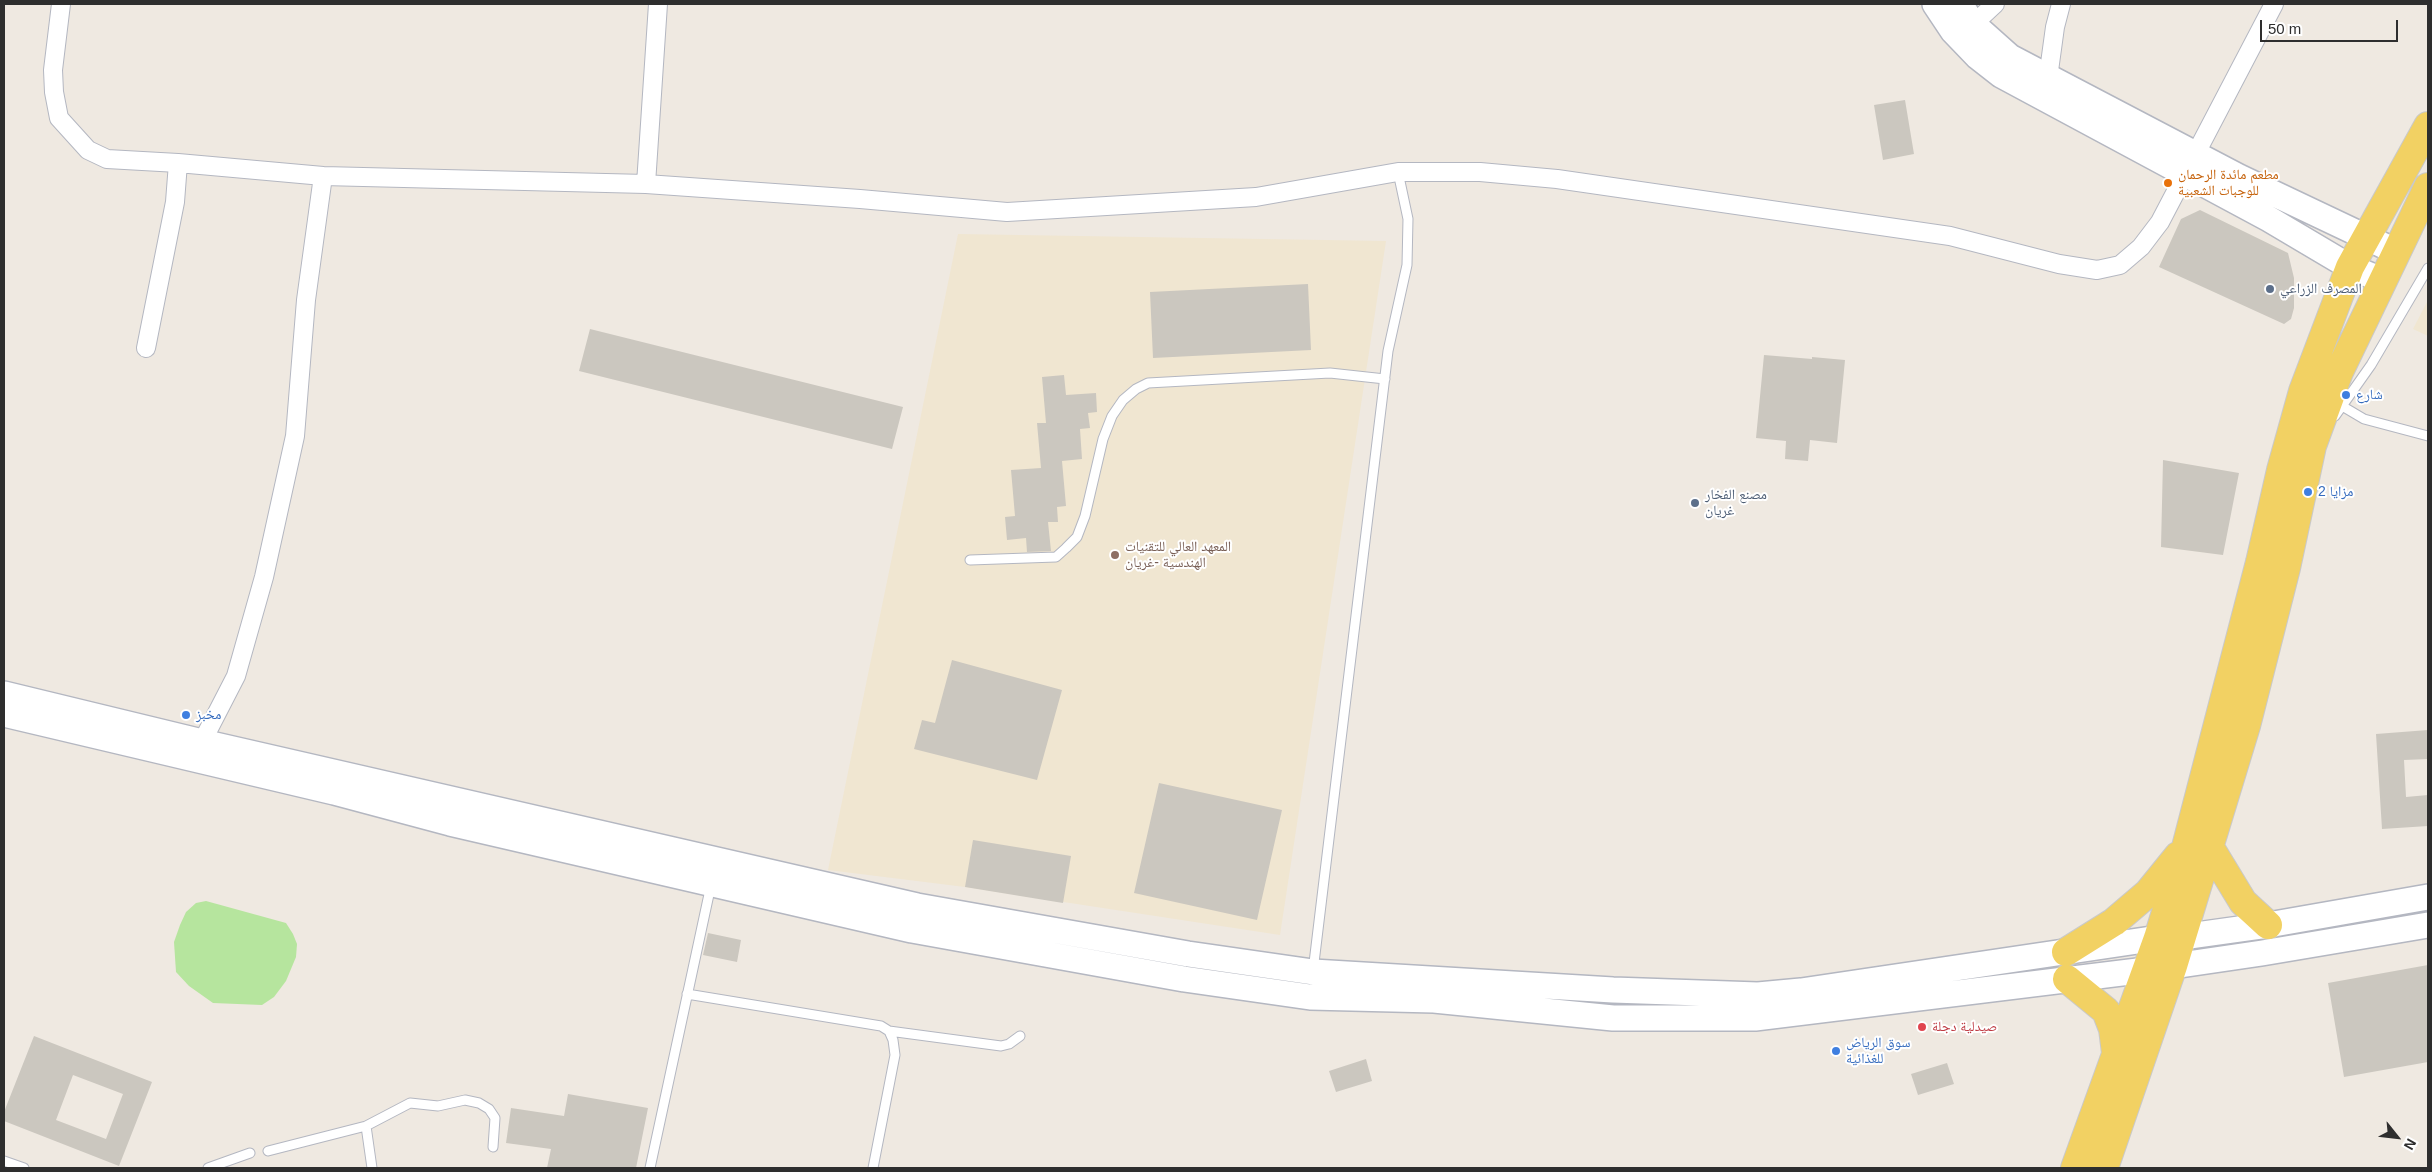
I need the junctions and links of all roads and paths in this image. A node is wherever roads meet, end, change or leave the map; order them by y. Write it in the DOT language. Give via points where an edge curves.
graph roads {
  1 [pos="61,4"];
  2 [pos="658,4"];
  3 [pos="1934,4"];
  4 [pos="1960,4"];
  5 [pos="1995,4"];
  6 [pos="2061,4"];
  7 [pos="2274,4"];
  8 [pos="1966,31"];
  9 [pos="2048,78"];
  10 [pos="2428,126"];
  11 [pos="178,164"];
  12 [pos="2190,164"];
  13 [pos="1398,172"];
  14 [pos="323,176"];
  15 [pos="646,184"];
  16 [pos="2428,187"];
  17 [pos="2366,237"];
  18 [pos="2395,251"];
  19 [pos="2350,267"];
  20 [pos="2428,268"];
  21 [pos="2382,280"];
  22 [pos="146,348"];
  23 [pos="1385,379"];
  24 [pos="2342,406"];
  25 [pos="2428,436"];
  26 [pos="2312,446"];
  27 [pos="970,560"];
  28 [pos="2273,565"];
  29 [pos="4,694"];
  30 [pos="4,714"];
  31 [pos="202,742"];
  32 [pos="336,782"];
  33 [pos="2198,847"];
  34 [pos="758,882"];
  35 [pos="712,884"];
  36 [pos="2428,897"];
  37 [pos="2268,925"];
  38 [pos="2428,925"];
  39 [pos="2170,938"];
  40 [pos="2066,952"];
  41 [pos="2173,966"];
  42 [pos="2146,970"];
  43 [pos="2068,980"];
  44 [pos="1311,984"];
  45 [pos="687,994"];
  46 [pos="1756,1006"];
  47 [pos="889,1031"];
  48 [pos="1020,1036"];
  49 [pos="2116,1054"];
  50 [pos="366,1126"];
  51 [pos="493,1147"];
  52 [pos="268,1151"];
  53 [pos="250,1153"];
  54 [pos="4,1160"];
  55 [pos="24,1168"];
  56 [pos="208,1168"];
  57 [pos="372,1168"];
  58 [pos="650,1168"];
  59 [pos="873,1168"];
  60 [pos="2075,1168"];
  61 [pos="2104,1168"];
  1 -- 11 [label="street" via="53,70 60,118 88,150 107,159"];
  2 -- 15 [label="street"];
  3 -- 8 [label="main road"];
  4 -- 8 [label="main road"];
  5 -- 8 [label="street"];
  6 -- 9 [label="street"];
  7 -- 12 [label="street"];
  8 -- 9 [label="main road"];
  8 -- 12 [label="main road" via="1978,58 2000,75"];
  9 -- 12 [label="main road"];
  10 -- 17 [label="main road"];
  11 -- 14 [label="street"];
  11 -- 22 [label="street" via="175,202"];
  12 -- 13 [label="street" via="2160,222 2141,248 2120,265 2097,270 2059,264 1950,236 1567,181 1480,172"];
  12 -- 17 [label="main road"];
  12 -- 19 [label="main road" via="2269,219"];
  13 -- 15 [label="street" via="1256,197 1007,212"];
  13 -- 23 [label="lane" via="1408,218 1407,265"];
  14 -- 15 [label="street"];
  14 -- 31 [label="street" via="306,300 295,436 264,577 236,676"];
  16 -- 18 [label="main road"];
  17 -- 18 [label="main road"];
  17 -- 19 [label="main road"];
  18 -- 21 [label="main road"];
  19 -- 21 [label="main road"];
  19 -- 28 [label="main road" via="2303,391 2281,470"];
  20 -- 24 [label="lane" via="2371,365"];
  21 -- 26 [label="main road" via="2339,372"];
  23 -- 27 [label="lane" via="1330,373 1148,383 1136,389 1112,416 1103,439 1085,516 1077,537 1066,548 1056,557"];
  23 -- 44 [label="lane"];
  24 -- 25 [label="lane" via="2364,420"];
  24 -- 26 [label="lane"];
  26 -- 28 [label="main road"];
  28 -- 33 [label="main road"];
  29 -- 31 [label="main road"];
  30 -- 32 [label="main road"];
  31 -- 32 [label="main road"];
  32 -- 34 [label="main road"];
  32 -- 35 [label="main road" via="450,823"];
  33 -- 37 [label="main road" via="2243,902"];
  33 -- 39 [label="main road"];
  33 -- 40 [label="main road" via="2114,922"];
  34 -- 35 [label="main road"];
  34 -- 44 [label="main road" via="917,906 1188,954"];
  35 -- 45 [label="lane"];
  36 -- 37 [label="main road"];
  37 -- 39 [label="main road"];
  38 -- 41 [label="main road"];
  39 -- 40 [label="main road"];
  39 -- 41 [label="main road"];
  39 -- 42 [label="main road"];
  40 -- 46 [label="main road" via="1801,992"];
  41 -- 42 [label="main road"];
  41 -- 61 [label="main road"];
  42 -- 43 [label="main road"];
  42 -- 49 [label="main road"];
  43 -- 46 [label="main road"];
  43 -- 49 [label="main road" via="2106,1011 2113,1029"];
  44 -- 46 [label="main road" via="1435,990 1613,990"];
  45 -- 47 [label="lane" via="881,1026"];
  45 -- 58 [label="lane"];
  47 -- 48 [label="lane" via="1001,1046"];
  47 -- 59 [label="lane" via="894,1040 895,1055"];
  49 -- 60 [label="main road"];
  50 -- 51 [label="lane" via="410,1103 438,1106 465,1100 479,1103 495,1118"];
  50 -- 52 [label="lane"];
  50 -- 57 [label="lane"];
  53 -- 56 [label="lane"];
  54 -- 55 [label="lane"];
}
